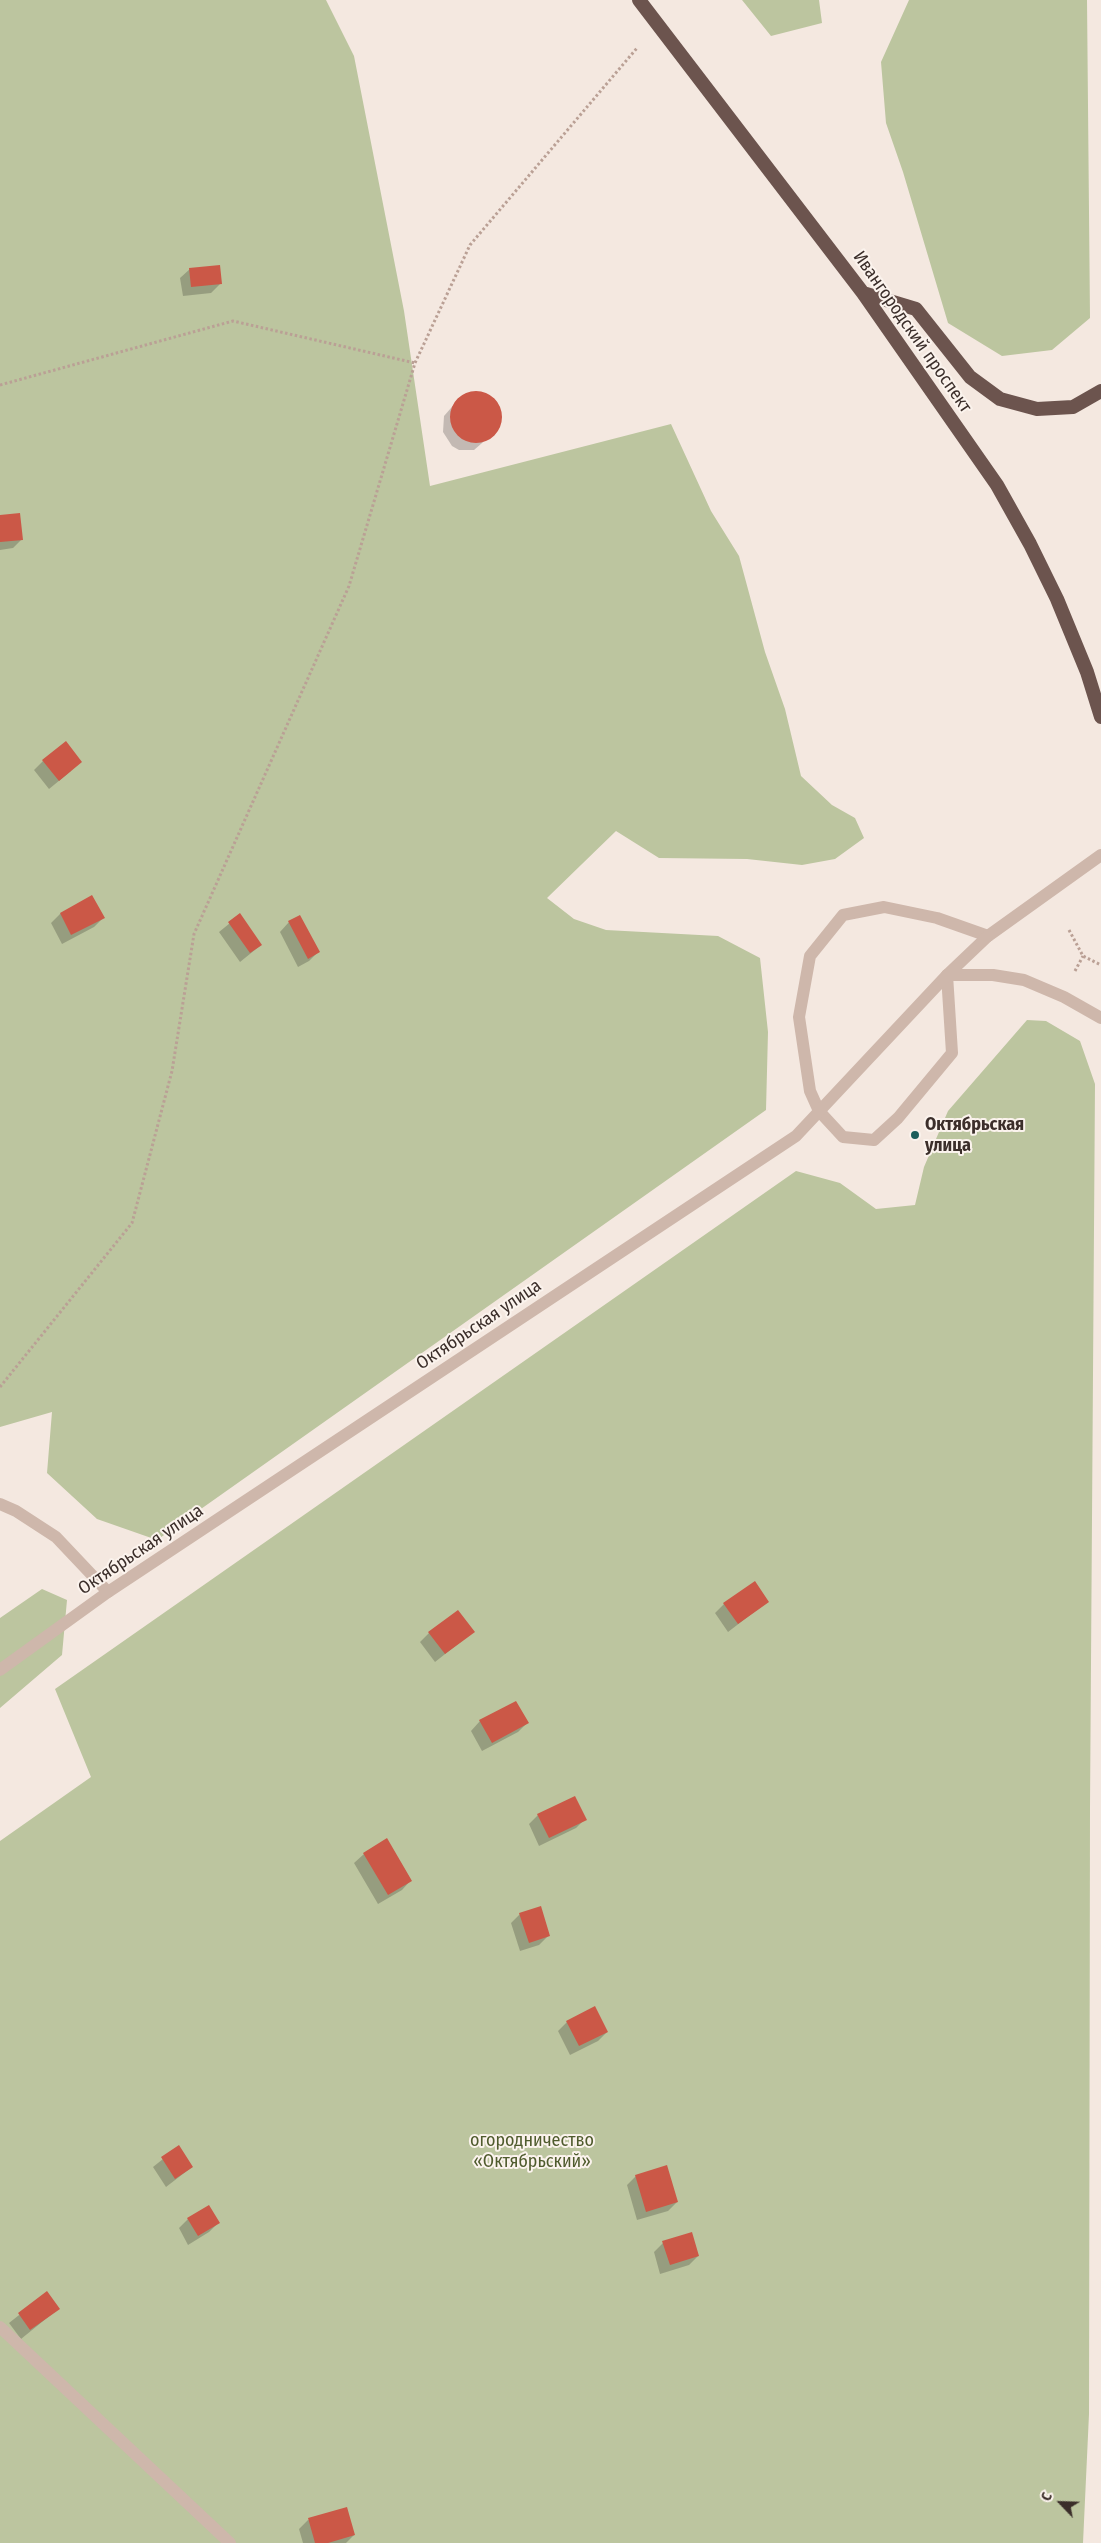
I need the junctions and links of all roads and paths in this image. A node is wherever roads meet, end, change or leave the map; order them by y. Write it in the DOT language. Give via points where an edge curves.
graph roads {
  1 [pos="639,0"];
  2 [pos="660,28"];
  3 [pos="863,293"];
  4 [pos="415,363"];
  5 [pos="0,385"];
  6 [pos="1101,391"];
  7 [pos="1101,716"];
  8 [pos="1101,855"];
  9 [pos="1069,930"];
  10 [pos="988,936"];
  11 [pos="1083,956"];
  12 [pos="1101,965"];
  13 [pos="1074,974"];
  14 [pos="947,975"];
  15 [pos="1101,1018"];
  16 [pos="819,1111"];
  17 [pos="0,1387"];
  18 [pos="0,1504"];
  19 [pos="108,1592"];
  20 [pos="0,1670"];
  21 [pos="0,2327"];
  22 [pos="230,2543"];
  1 -- 2 [label="highway, Ивангородский проспект"];
  2 -- 3 [label="highway, Ивангородский проспект"];
  2 -- 4 [label="path" via="634,51 470,245"];
  3 -- 6 [label="highway" via="916,309 970,378 1000,399 1037,410 1073,407"];
  3 -- 7 [label="highway, Ивангородский проспект" via="997,485 1057,599"];
  4 -- 5 [label="path" via="233,321"];
  4 -- 17 [label="path" via="349,586 194,934 172,1072 132,1223"];
  8 -- 10 [label="street, Октябрьская улица"];
  9 -- 11 [label="path"];
  10 -- 14 [label="street, Октябрьская улица"];
  10 -- 16 [label="street" via="938,918 884,908 843,915 810,956 799,1017 810,1091"];
  11 -- 12 [label="path"];
  11 -- 13 [label="path"];
  14 -- 15 [label="street" via="993,975 1024,980 1064,996"];
  14 -- 16 [label="street, Октябрьская улица"];
  14 -- 16 [label="street" via="952,1053 898,1118 874,1140 843,1137"];
  16 -- 19 [label="street, Октябрьская улица" via="796,1136"];
  18 -- 19 [label="street" via="16,1510 56,1537"];
  19 -- 20 [label="street, Октябрьская улица"];
  21 -- 22 [label="street"];
}
